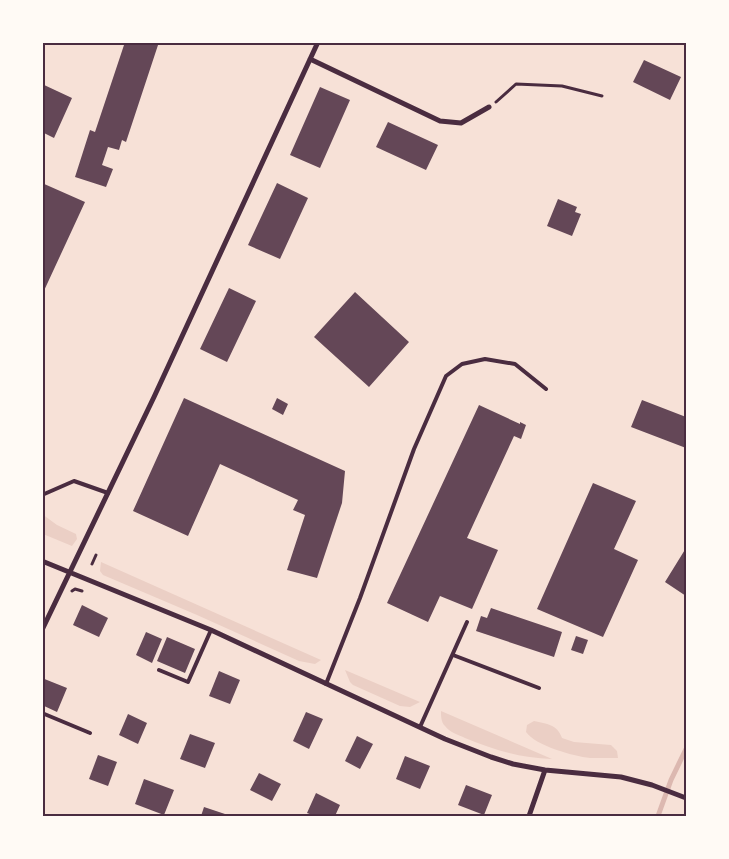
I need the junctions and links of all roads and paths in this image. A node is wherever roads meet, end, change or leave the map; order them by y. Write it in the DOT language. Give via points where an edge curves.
graph roads {
  1 [pos="318,42"];
  2 [pos="310,59"];
  3 [pos="602,96"];
  4 [pos="489,108"];
  5 [pos="546,389"];
  6 [pos="108,493"];
  7 [pos="42,495"];
  8 [pos="96,554"];
  9 [pos="42,561"];
  10 [pos="92,564"];
  11 [pos="69,572"];
  12 [pos="467,622"];
  13 [pos="42,630"];
  14 [pos="211,630"];
  15 [pos="453,655"];
  16 [pos="159,670"];
  17 [pos="326,684"];
  18 [pos="538,688"];
  19 [pos="42,713"];
  20 [pos="420,727"];
  21 [pos="90,733"];
  22 [pos="545,770"];
  23 [pos="685,798"];
  24 [pos="529,816"];
  1 -- 2 [label="street"];
  2 -- 4 [label="street" via="440,121 461,122"];
  2 -- 6 [label="street"];
  3 -- 4 [label="path" via="562,86 516,84"];
  5 -- 17 [label="lane" via="515,364 484,359 462,364 446,376 414,449"];
  6 -- 7 [label="lane" via="74,481"];
  6 -- 11 [label="street"];
  8 -- 10 [label="path"];
  9 -- 11 [label="street"];
  11 -- 13 [label="street"];
  11 -- 14 [label="street"];
  12 -- 15 [label="lane"];
  14 -- 16 [label="lane" via="188,682"];
  14 -- 17 [label="street"];
  15 -- 18 [label="lane"];
  15 -- 20 [label="lane"];
  17 -- 20 [label="street"];
  19 -- 21 [label="lane"];
  20 -- 22 [label="street" via="491,757"];
  22 -- 23 [label="street" via="610,776 652,785"];
  22 -- 24 [label="street"];
}
